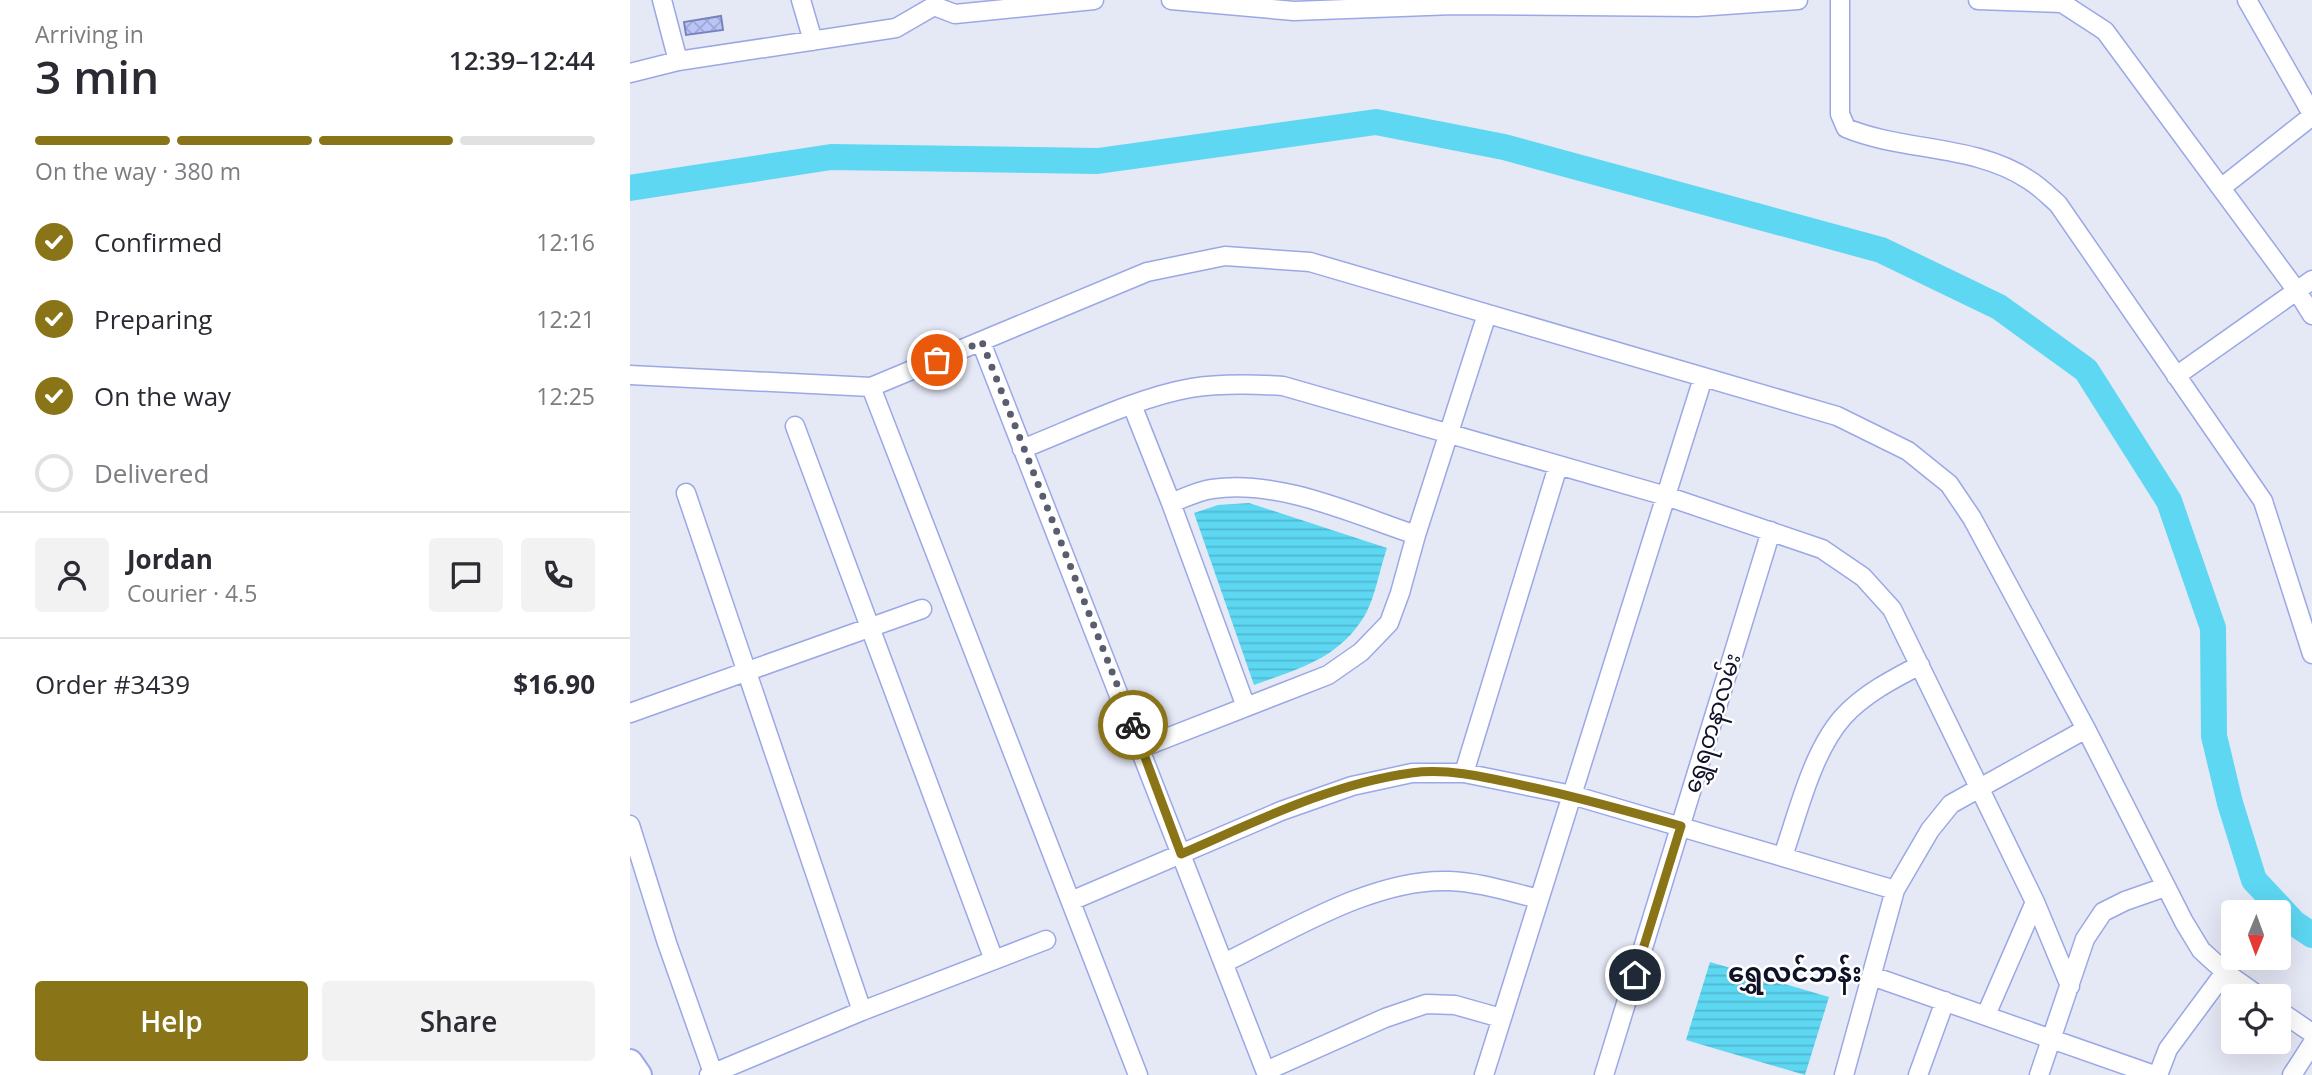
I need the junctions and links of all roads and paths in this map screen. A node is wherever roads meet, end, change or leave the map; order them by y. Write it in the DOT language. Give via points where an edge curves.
graph roads {
  1 [pos="663,0"];
  2 [pos="801,0"];
  3 [pos="1094,0"];
  4 [pos="1171,0"];
  5 [pos="1798,0"];
  6 [pos="1840,0"];
  7 [pos="1978,0"];
  8 [pos="2247,0"];
  9 [pos="1059,2"];
  10 [pos="2062,2"];
  11 [pos="933,3"];
  12 [pos="1454,3"];
  13 [pos="1579,4"];
  14 [pos="1697,4"];
  15 [pos="1330,5"];
  16 [pos="813,41"];
  17 [pos="678,61"];
  18 [pos="630,73"];
  19 [pos="2312,115"];
  20 [pos="2221,188"];
  21 [pos="2312,280"];
  22 [pos="2297,291"];
  23 [pos="1487,314"];
  24 [pos="2312,315"];
  25 [pos="982,342"];
  26 [pos="630,376"];
  27 [pos="2176,376"];
  28 [pos="1703,378"];
  29 [pos="871,387"];
  30 [pos="1132,405"];
  31 [pos="795,426"];
  32 [pos="1448,435"];
  33 [pos="1022,449"];
  34 [pos="1558,466"];
  35 [pos="686,493"];
  36 [pos="1666,496"];
  37 [pos="1171,503"];
  38 [pos="1771,531"];
  39 [pos="1416,535"];
  40 [pos="922,609"];
  41 [pos="870,628"];
  42 [pos="2312,654"];
  43 [pos="1920,665"];
  44 [pos="747,670"];
  45 [pos="1246,707"];
  46 [pos="630,713"];
  47 [pos="2086,729"];
  48 [pos="1142,748"];
  49 [pos="1464,773"];
  50 [pos="1981,789"];
  51 [pos="1572,795"];
  52 [pos="630,825"];
  53 [pos="1681,826"];
  54 [pos="1181,854"];
  55 [pos="1783,856"];
  56 [pos="2165,887"];
  57 [pos="1895,890"];
  58 [pos="1539,900"];
  59 [pos="1071,901"];
  60 [pos="2035,902"];
  61 [pos="1045,940"];
  62 [pos="994,960"];
  63 [pos="1223,963"];
  64 [pos="2225,972"];
  65 [pos="1872,976"];
  66 [pos="2242,984"];
  67 [pos="2070,986"];
  68 [pos="1945,1001"];
  69 [pos="862,1011"];
  70 [pos="1986,1016"];
  71 [pos="1502,1018"];
  72 [pos="2291,1019"];
  73 [pos="2312,1033"];
  74 [pos="2053,1039"];
  75 [pos="2312,1044"];
  76 [pos="630,1062"];
  77 [pos="1266,1073"];
  78 [pos="711,1074"];
  79 [pos="639,1075"];
  80 [pos="1138,1075"];
  81 [pos="1484,1075"];
  82 [pos="1604,1075"];
  83 [pos="1844,1075"];
  84 [pos="1918,1075"];
  85 [pos="2039,1075"];
  86 [pos="2156,1075"];
  87 [pos="2292,1075"];
  1 -- 17 [label="street"];
  2 -- 16 [label="street"];
  3 -- 9 [label="street"];
  4 -- 15 [label="street" via="1294,11"];
  5 -- 14 [label="street"];
  6 -- 27 [label="street" via="1840,114 1846,128 1950,151 2028,179 2058,204"];
  7 -- 10 [label="street"];
  8 -- 19 [label="street"];
  9 -- 11 [label="street" via="955,14"];
  10 -- 20 [label="street" via="2105,31"];
  11 -- 16 [label="street" via="896,28"];
  12 -- 13 [label="street"];
  12 -- 15 [label="street"];
  13 -- 14 [label="street"];
  16 -- 17 [label="street"];
  17 -- 18 [label="street"];
  19 -- 20 [label="street"];
  20 -- 22 [label="street"];
  21 -- 22 [label="street"];
  22 -- 24 [label="street"];
  22 -- 27 [label="street"];
  23 -- 25 [label="street" via="1310,262 1225,256 1147,272"];
  23 -- 28 [label="street"];
  23 -- 32 [label="street"];
  25 -- 29 [label="street"];
  25 -- 33 [label="street"];
  26 -- 29 [label="street"];
  27 -- 42 [label="street" via="2263,501"];
  28 -- 36 [label="street"];
  28 -- 47 [label="street" via="1837,416 1908,451 1949,484"];
  29 -- 59 [label="street"];
  30 -- 32 [label="street" via="1189,388 1237,383 1283,386"];
  30 -- 33 [label="street"];
  30 -- 37 [label="street"];
  31 -- 41 [label="street"];
  32 -- 34 [label="street"];
  32 -- 39 [label="street"];
  33 -- 48 [label="street"];
  34 -- 36 [label="street"];
  34 -- 49 [label="street"];
  35 -- 44 [label="street"];
  36 -- 38 [label="street"];
  36 -- 51 [label="street"];
  37 -- 39 [label="street" via="1209,489 1245,486 1289,493"];
  37 -- 45 [label="street"];
  38 -- 43 [label="street" via="1822,549 1863,577 1892,609"];
  38 -- 53 [label="street, ရွှေရတနာလမ်း"];
  39 -- 45 [label="street" via="1389,623 1361,652 1328,676"];
  40 -- 41 [label="street"];
  41 -- 44 [label="street"];
  41 -- 62 [label="street"];
  43 -- 50 [label="street"];
  43 -- 55 [label="street" via="1878,688 1843,717 1821,752"];
  44 -- 46 [label="street"];
  44 -- 69 [label="street"];
  45 -- 48 [label="street"];
  47 -- 50 [label="street"];
  47 -- 56 [label="street"];
  48 -- 54 [label="street"];
  49 -- 51 [label="street"];
  49 -- 54 [label="street" via="1412,773 1352,786"];
  50 -- 57 [label="street" via="1951,804"];
  50 -- 60 [label="street"];
  51 -- 53 [label="street"];
  51 -- 58 [label="street"];
  52 -- 78 [label="street"];
  53 -- 55 [label="street"];
  53 -- 82 [label="street, ရွှေရတနာလမ်း"];
  54 -- 59 [label="street"];
  54 -- 63 [label="street"];
  55 -- 57 [label="street"];
  56 -- 64 [label="street" via="2202,950"];
  56 -- 67 [label="street" via="2103,912 2085,939"];
  57 -- 65 [label="street"];
  58 -- 63 [label="street" via="1449,881 1396,886 1346,904"];
  58 -- 71 [label="street"];
  59 -- 80 [label="street"];
  60 -- 67 [label="street"];
  60 -- 70 [label="street"];
  61 -- 62 [label="street"];
  62 -- 69 [label="street"];
  63 -- 77 [label="street"];
  64 -- 66 [label="street"];
  64 -- 86 [label="street" via="2168,1049"];
  65 -- 68 [label="street"];
  65 -- 83 [label="street"];
  67 -- 74 [label="street"];
  68 -- 70 [label="street"];
  68 -- 84 [label="street"];
  69 -- 78 [label="street"];
  70 -- 74 [label="street"];
  71 -- 77 [label="street" via="1455,1005 1426,1004"];
  71 -- 81 [label="street"];
  72 -- 73 [label="street"];
  74 -- 85 [label="street"];
  74 -- 86 [label="street"];
  75 -- 87 [label="street"];
  76 -- 79 [label="main road"];
}
